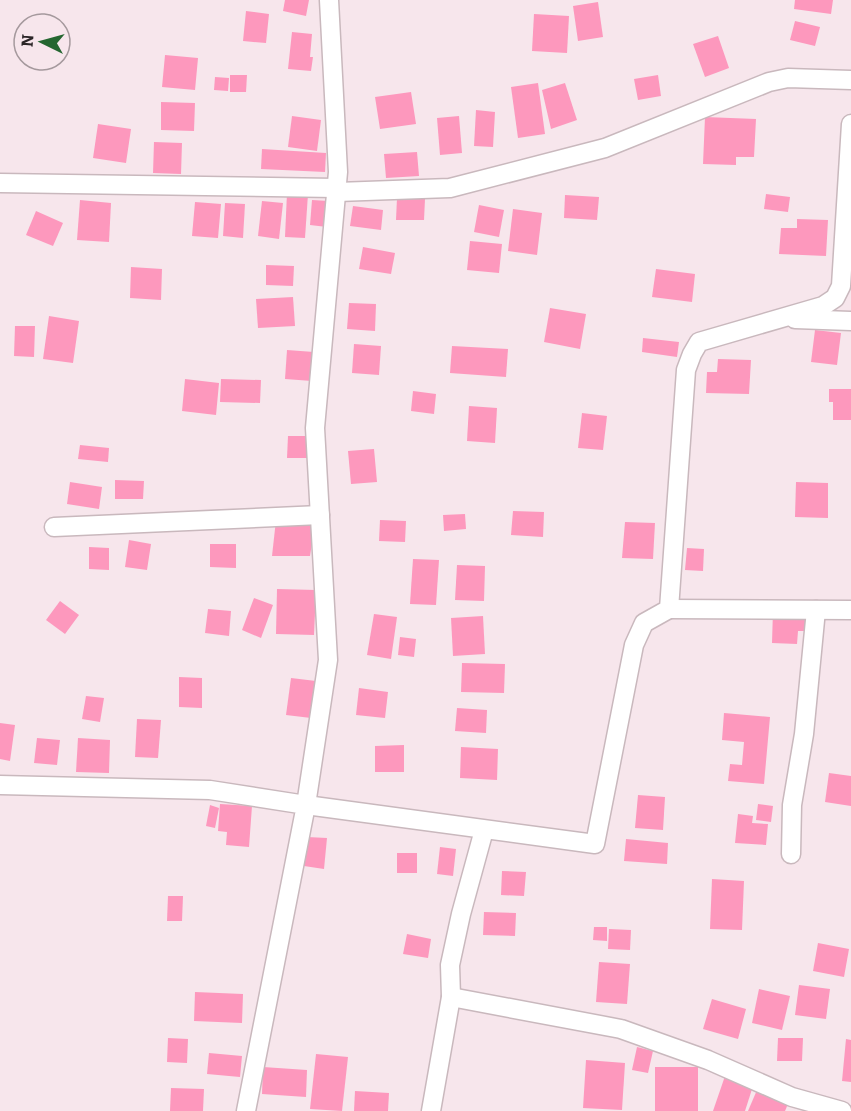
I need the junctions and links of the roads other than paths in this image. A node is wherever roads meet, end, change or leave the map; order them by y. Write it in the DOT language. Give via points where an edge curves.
graph roads {
  1 [pos="330,0"];
  2 [pos="851,80"];
  3 [pos="851,124"];
  4 [pos="0,183"];
  5 [pos="336,190"];
  6 [pos="778,319"];
  7 [pos="851,321"];
  8 [pos="320,515"];
  9 [pos="54,527"];
  10 [pos="669,609"];
  11 [pos="816,610"];
  12 [pos="851,610"];
  13 [pos="0,785"];
  14 [pos="306,806"];
  15 [pos="484,830"];
  16 [pos="791,854"];
  17 [pos="451,997"];
  18 [pos="246,1111"];
  19 [pos="431,1111"];
  20 [pos="842,1111"];
  1 -- 5 [label="street"];
  2 -- 5 [label="street" via="788,78 769,82 605,148 450,188"];
  3 -- 6 [label="street" via="841,286 835,298 823,306"];
  4 -- 5 [label="street"];
  5 -- 8 [label="street" via="315,428"];
  6 -- 7 [label="street"];
  6 -- 10 [label="street" via="699,342 692,354 686,370"];
  8 -- 9 [label="street"];
  8 -- 14 [label="street" via="328,660"];
  10 -- 11 [label="street"];
  10 -- 15 [label="street" via="644,624 634,645 595,844"];
  11 -- 12 [label="street"];
  11 -- 16 [label="street" via="804,734 792,806"];
  13 -- 14 [label="street" via="210,790"];
  14 -- 15 [label="street"];
  14 -- 18 [label="street"];
  15 -- 17 [label="street" via="450,965"];
  17 -- 19 [label="street"];
  17 -- 20 [label="street" via="621,1029 708,1060 792,1097"];
}
